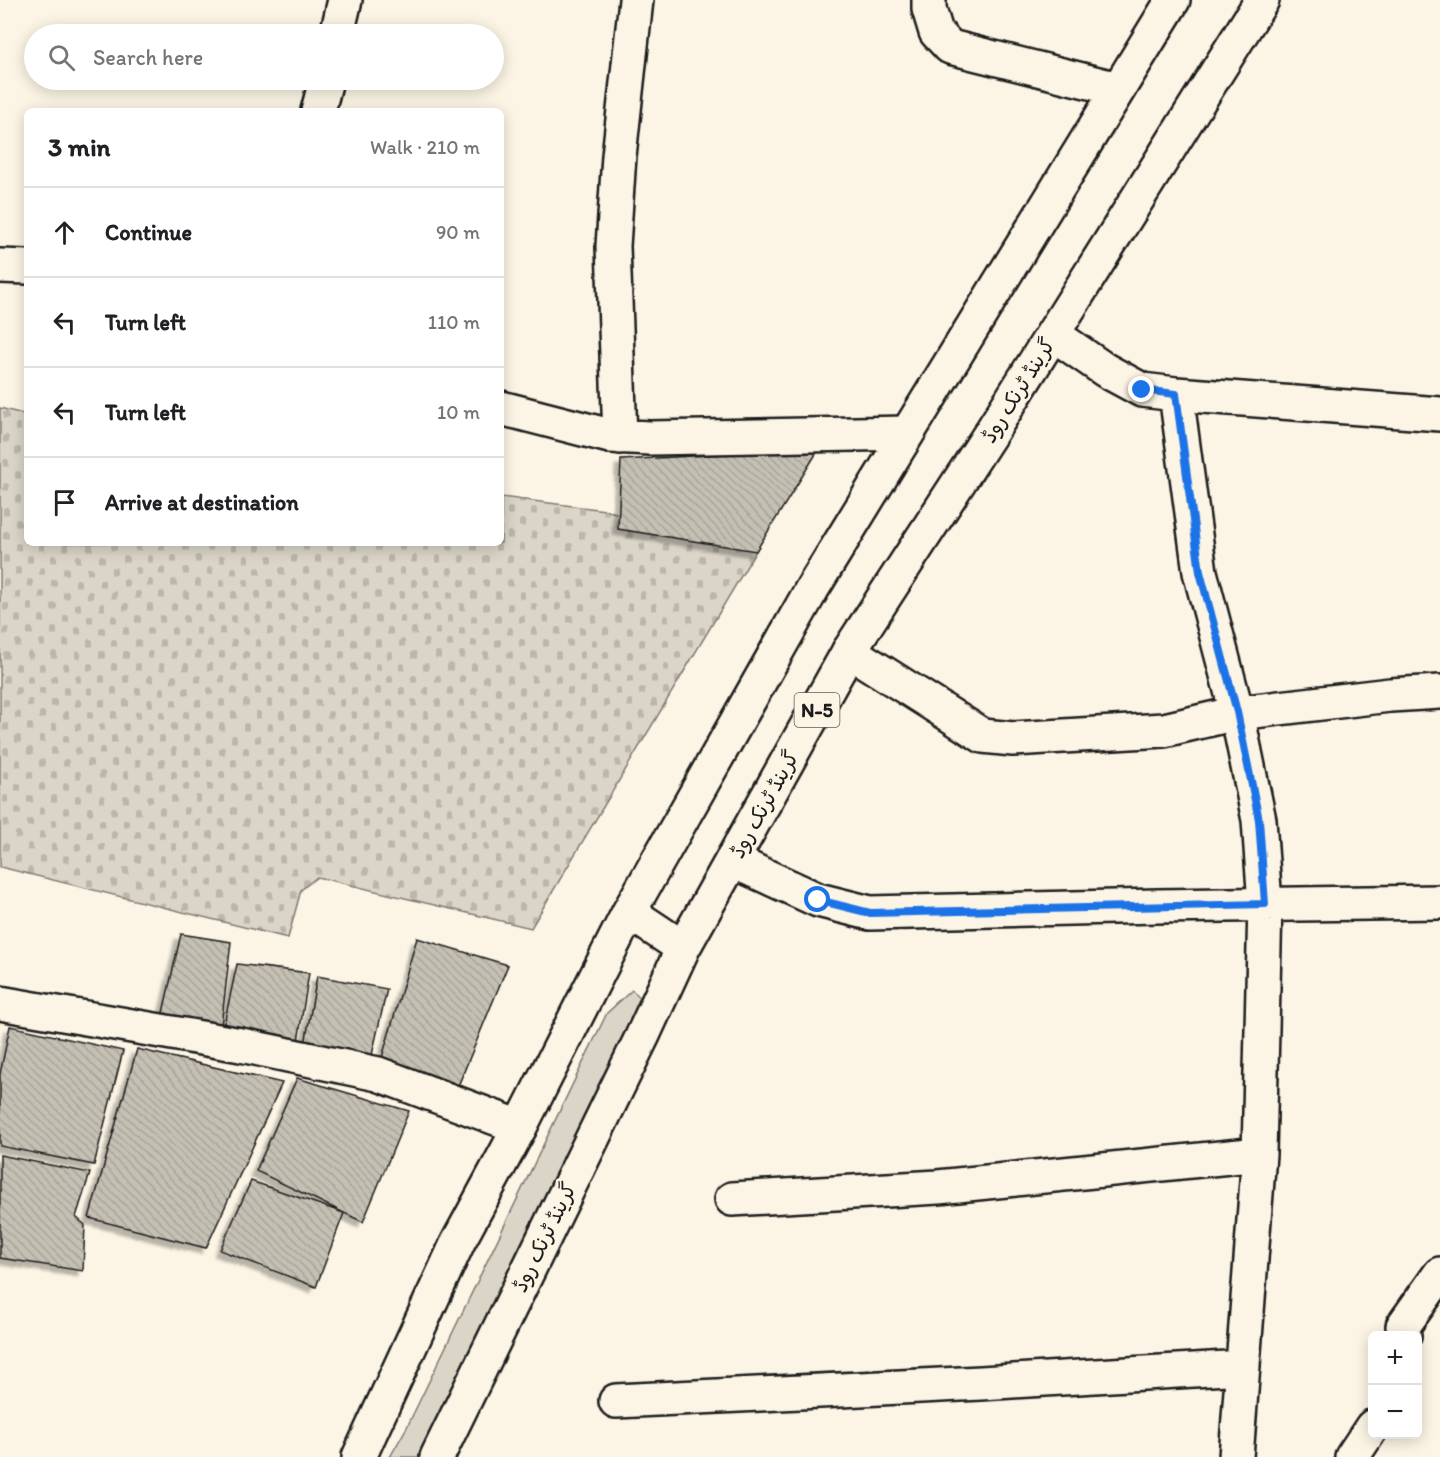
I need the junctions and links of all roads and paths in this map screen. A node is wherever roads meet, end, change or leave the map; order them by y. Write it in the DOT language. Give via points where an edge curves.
graph roads {
  1 [pos="345,0"];
  2 [pos="636,0"];
  3 [pos="929,0"];
  4 [pos="1173,0"];
  5 [pos="1262,0"];
  6 [pos="339,24"];
  7 [pos="1118,89"];
  8 [pos="323,90"];
  9 [pos="319,108"];
  10 [pos="0,266"];
  11 [pos="24,267"];
  12 [pos="1053,334"];
  13 [pos="1176,394"];
  14 [pos="504,409"];
  15 [pos="1440,414"];
  16 [pos="907,433"];
  17 [pos="620,437"];
  18 [pos="849,651"];
  19 [pos="1440,692"];
  20 [pos="1237,712"];
  21 [pos="732,861"];
  22 [pos="1440,902"];
  23 [pos="1265,904"];
  24 [pos="629,912"];
  25 [pos="683,948"];
  26 [pos="2,1011"];
  27 [pos="520,1126"];
  28 [pos="1259,1154"];
  29 [pos="732,1199"];
  30 [pos="1440,1274"];
  31 [pos="1404,1331"];
  32 [pos="1243,1367"];
  33 [pos="616,1401"];
  34 [pos="1368,1433"];
  35 [pos="359,1457"];
  36 [pos="437,1457"];
  37 [pos="1236,1457"];
  38 [pos="1352,1457"];
  1 -- 6 [label="main road"];
  2 -- 17 [label="main road" via="613,246"];
  3 -- 7 [label="main road" via="936,32 950,47"];
  4 -- 7 [label="main road"];
  5 -- 12 [label="main road, گرینڈ ٹرنک روڈ / N-5"];
  7 -- 16 [label="main road"];
  8 -- 9 [label="main road"];
  10 -- 11 [label="main road"];
  12 -- 13 [label="main road" via="1142,390"];
  12 -- 18 [label="main road, گرینڈ ٹرنک روڈ / N-5"];
  13 -- 15 [label="main road"];
  13 -- 20 [label="main road" via="1200,572"];
  14 -- 17 [label="main road"];
  16 -- 17 [label="main road"];
  16 -- 24 [label="main road" via="812,589"];
  18 -- 20 [label="main road" via="983,736 1014,739 1164,730"];
  18 -- 21 [label="main road, گرینڈ ٹرنک روڈ / N-5"];
  19 -- 20 [label="main road"];
  20 -- 23 [label="main road" via="1259,820"];
  21 -- 23 [label="main road" via="818,900 870,913"];
  21 -- 25 [label="main road, گرینڈ ٹرنک روڈ / N-5"];
  22 -- 23 [label="main road"];
  23 -- 28 [label="main road"];
  24 -- 25 [label="main road"];
  24 -- 27 [label="main road"];
  25 -- 36 [label="main road, گرینڈ ٹرنک روڈ / N-5"];
  26 -- 27 [label="main road" via="241,1045 378,1074"];
  27 -- 35 [label="main road" via="458,1242"];
  28 -- 29 [label="main road" via="938,1186"];
  28 -- 32 [label="main road"];
  30 -- 31 [label="main road" via="1403,1326"];
  32 -- 33 [label="main road"];
  32 -- 37 [label="main road"];
  34 -- 38 [label="main road"];
}
